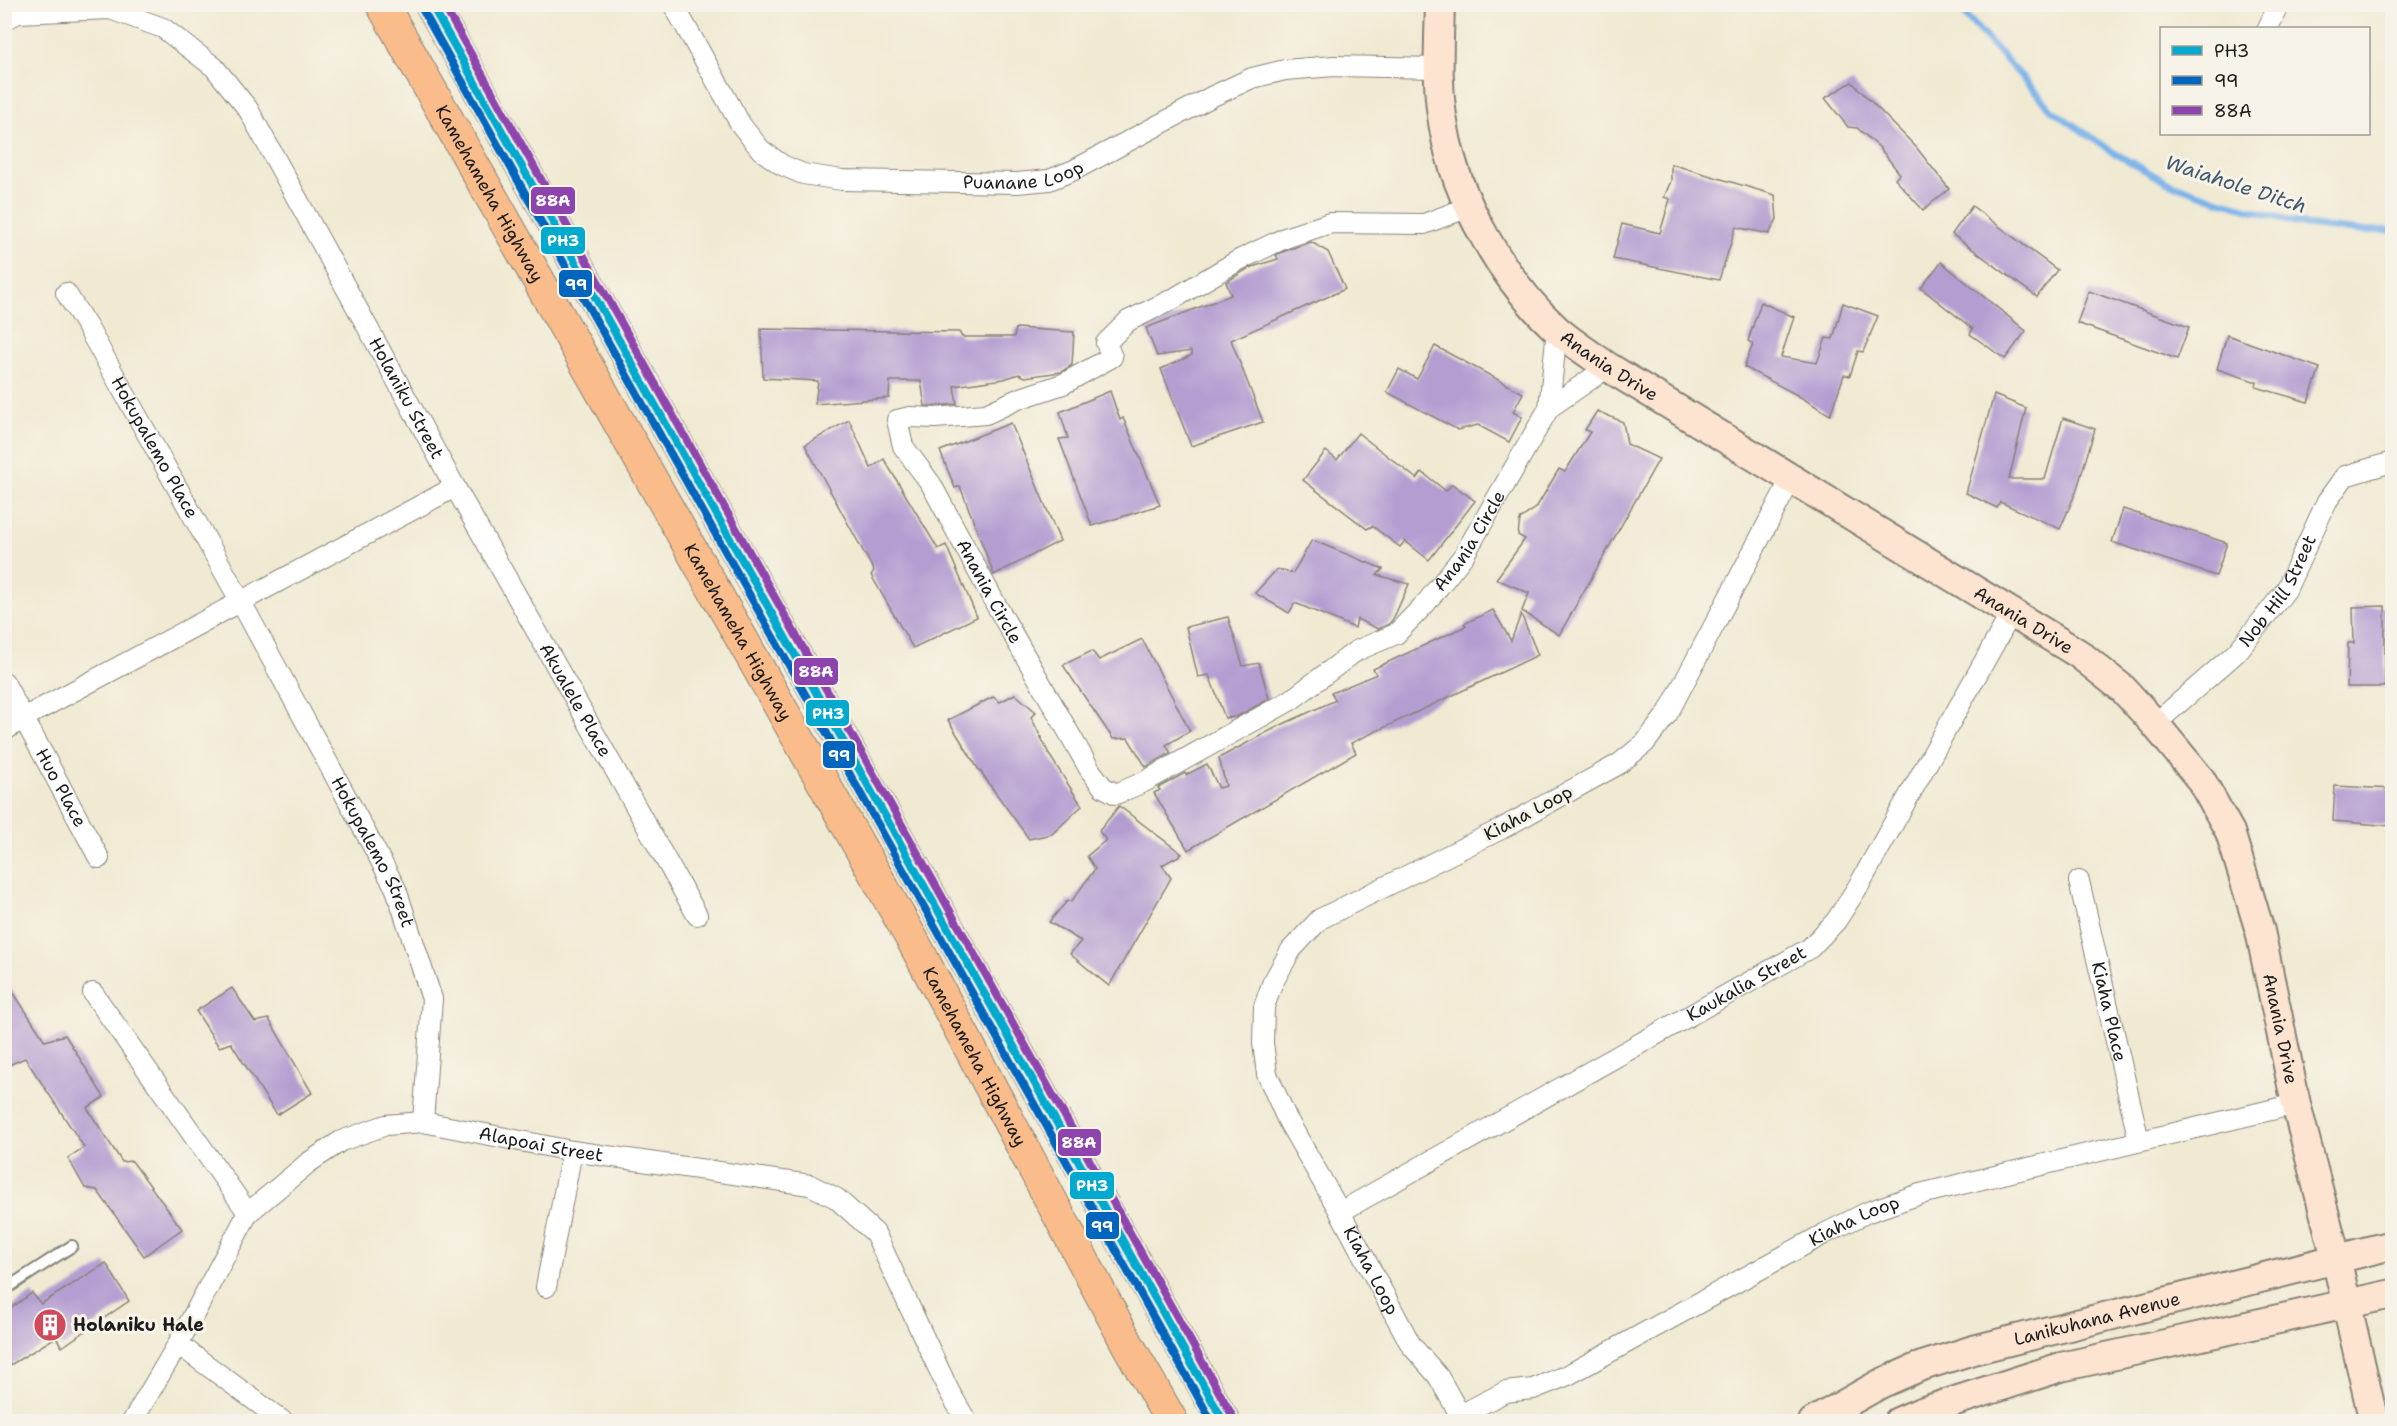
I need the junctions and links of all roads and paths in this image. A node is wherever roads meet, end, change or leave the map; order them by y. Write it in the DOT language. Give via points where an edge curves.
graph roads {
  1 [pos="382,4"];
  2 [pos="431,4"];
  3 [pos="673,4"];
  4 [pos="1440,4"];
  5 [pos="2278,4"];
  6 [pos="110,7"];
  7 [pos="4,20"];
  8 [pos="2268,27"];
  9 [pos="1438,68"];
  10 [pos="1469,207"];
  11 [pos="66,293"];
  12 [pos="1557,329"];
  13 [pos="1608,367"];
  14 [pos="1549,408"];
  15 [pos="2392,462"];
  16 [pos="1791,479"];
  17 [pos="454,487"];
  18 [pos="241,602"];
  19 [pos="2012,612"];
  20 [pos="4,682"];
  21 [pos="25,717"];
  22 [pos="2156,724"];
  23 [pos="4,730"];
  24 [pos="99,858"];
  25 [pos="2079,881"];
  26 [pos="697,915"];
  27 [pos="93,993"];
  28 [pos="2296,1104"];
  29 [pos="423,1122"];
  30 [pos="2139,1141"];
  31 [pos="572,1151"];
  32 [pos="1340,1212"];
  33 [pos="248,1213"];
  34 [pos="1123,1239"];
  35 [pos="2392,1245"];
  36 [pos="72,1246"];
  37 [pos="2336,1258"];
  38 [pos="546,1287"];
  39 [pos="4,1290"];
  40 [pos="2392,1294"];
  41 [pos="2348,1305"];
  42 [pos="178,1344"];
  43 [pos="1128,1345"];
  44 [pos="132,1422"];
  45 [pos="284,1422"];
  46 [pos="967,1422"];
  47 [pos="1164,1422"];
  48 [pos="1172,1422"];
  49 [pos="1224,1422"];
  50 [pos="1244,1422"];
  51 [pos="1813,1422"];
  52 [pos="1898,1422"];
  53 [pos="2374,1422"];
  1 -- 43 [label="main road, Kamehameha Highway" via="914,941"];
  2 -- 34 [label="main road, Kamehameha Highway"];
  3 -- 9 [label="street, Puanane Loop" via="741,124 760,150 803,174 842,180 1049,180 1252,78 1285,70 1334,66"];
  4 -- 9 [label="street, Anania Drive"];
  5 -- 8 [label="street"];
  6 -- 7 [label="street, Holaniku Street" via="18,13"];
  6 -- 17 [label="street, Holaniku Street" via="163,28 214,67 248,109"];
  9 -- 10 [label="street, Anania Drive" via="1444,129"];
  10 -- 12 [label="street, Anania Drive" via="1511,280"];
  10 -- 14 [label="street, Anania Circle" via="1424,224 1330,223 1285,238 1128,321 1106,343 1112,357 1063,384 986,414 897,420 903,446 932,484 1090,770 1102,787 1116,794 1292,700 1356,651 1396,634 1464,555"];
  11 -- 18 [label="street, Hokupalemo Place"];
  12 -- 13 [label="street, Anania Drive"];
  12 -- 14 [label="street, Anania Circle"];
  13 -- 14 [label="street, Anania Circle"];
  13 -- 16 [label="street, Anania Drive"];
  15 -- 22 [label="street, Nob Hill Street" via="2345,476 2327,501 2286,590 2237,652"];
  16 -- 19 [label="street, Anania Drive"];
  16 -- 32 [label="street, Kiaha Loop" via="1668,713 1646,743 1619,764 1501,829 1320,919 1291,950 1264,1007 1267,1074 1287,1119"];
  17 -- 18 [label="street"];
  17 -- 26 [label="street, Akualele Place"];
  18 -- 21 [label="street"];
  18 -- 29 [label="street, Hokupalemo Street" via="396,889 432,999"];
  19 -- 22 [label="street, Anania Drive" via="2079,654 2123,689"];
  19 -- 32 [label="street, Kaukalia Street" via="1859,885 1836,921 1810,948"];
  20 -- 21 [label="street, Huo Place"];
  21 -- 23 [label="street"];
  21 -- 24 [label="street, Huo Place"];
  22 -- 28 [label="street, Anania Drive" via="2201,780 2230,832 2259,931"];
  25 -- 30 [label="street, Kiaha Place"];
  27 -- 33 [label="street"];
  28 -- 30 [label="street, Kiaha Loop"];
  28 -- 37 [label="street, Anania Drive"];
  29 -- 31 [label="street, Alapoai Street"];
  29 -- 33 [label="street, Alapoai Street" via="386,1125 340,1141"];
  30 -- 32 [label="street, Kiaha Loop" via="1920,1194 1868,1212 1568,1375 1533,1389 1505,1392 1460,1415 1438,1376 1411,1345"];
  31 -- 38 [label="street"];
  31 -- 46 [label="street, Alapoai Street" via="810,1185 836,1198 875,1233"];
  33 -- 42 [label="street, Alapoai Street"];
  34 -- 49 [label="main road, Kamehameha Highway"];
  34 -- 50 [label="main road"];
  35 -- 37 [label="street, Lanikuhana Avenue"];
  36 -- 39 [label="lane"];
  37 -- 41 [label="street, Anania Drive"];
  37 -- 51 [label="street, Lanikuhana Avenue" via="1973,1350 1880,1384"];
  40 -- 41 [label="street"];
  41 -- 52 [label="street" via="2061,1367"];
  41 -- 53 [label="street, Anania Drive"];
  42 -- 44 [label="street, Alapoai Street"];
  42 -- 45 [label="street"];
  43 -- 47 [label="main road"];
  43 -- 48 [label="main road, Kamehameha Highway"];
}
